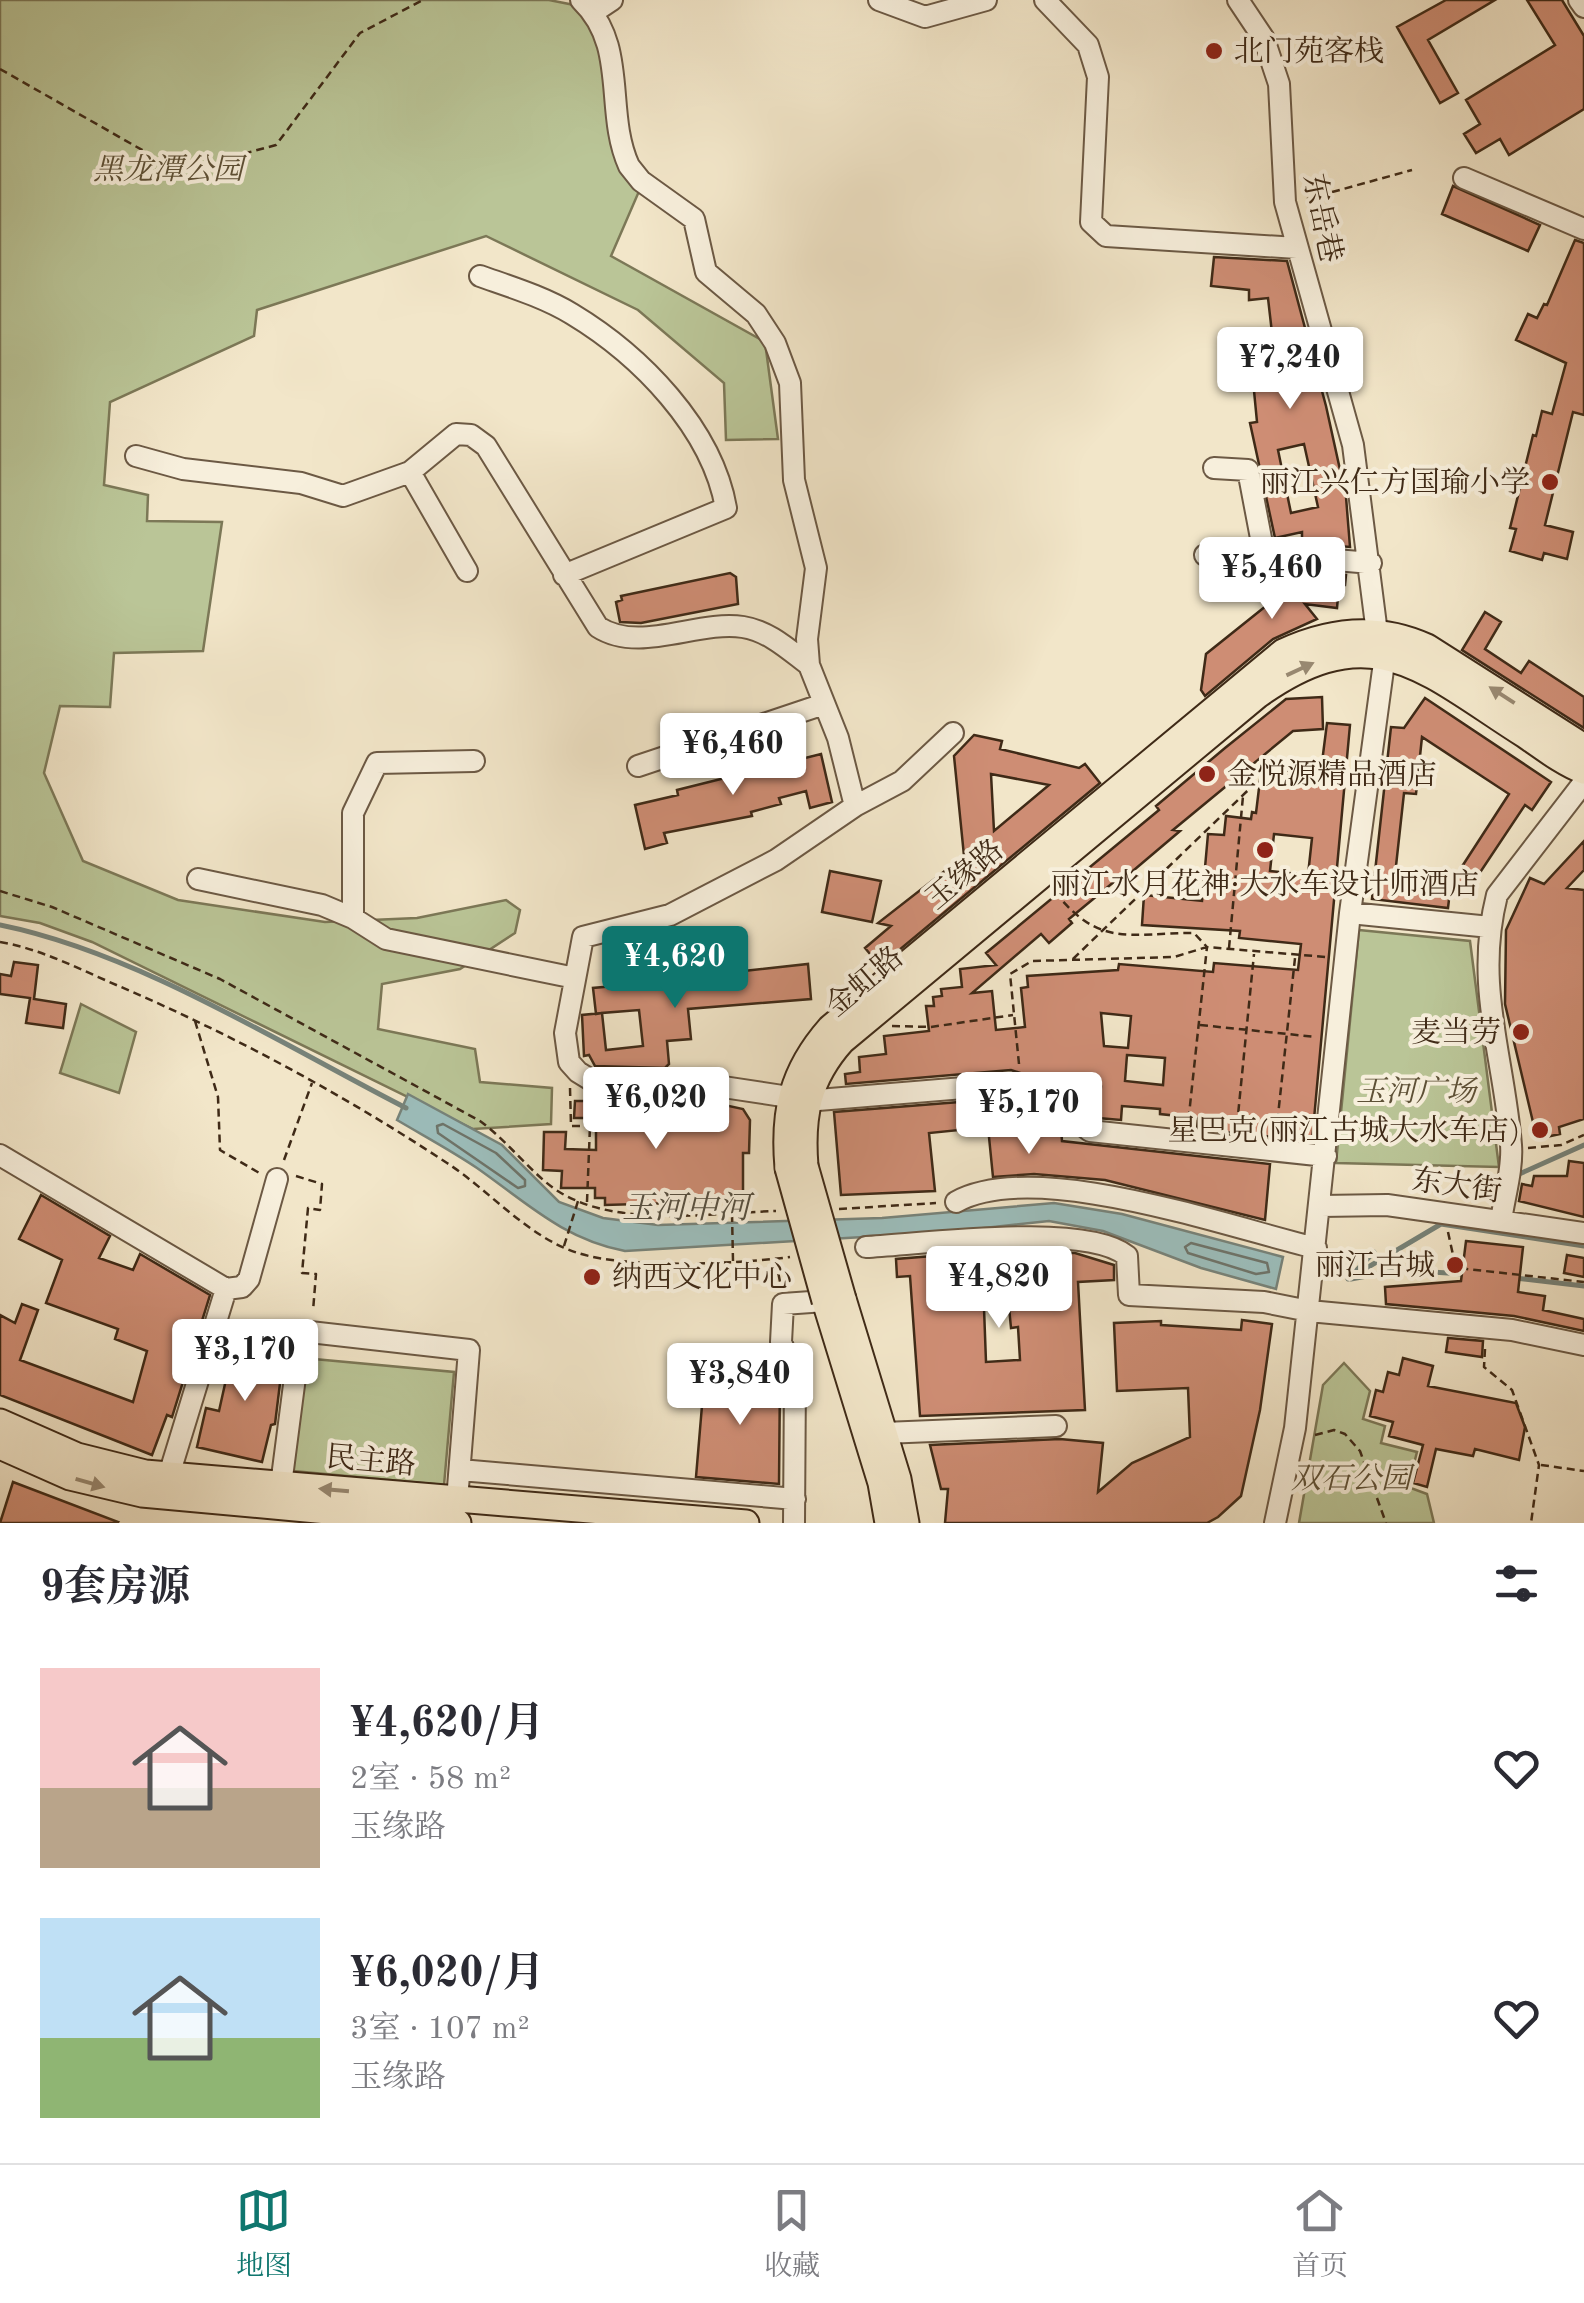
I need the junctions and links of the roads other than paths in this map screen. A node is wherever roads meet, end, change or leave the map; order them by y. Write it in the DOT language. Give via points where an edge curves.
graph roads {
  1 [pos="612,0"];
  2 [pos="879,0"];
  3 [pos="986,0"];
  4 [pos="1045,0"];
  5 [pos="1238,0"];
  6 [pos="1579,0"];
  7 [pos="588,6"];
  8 [pos="1584,7"];
  9 [pos="1464,178"];
  10 [pos="1584,229"];
  11 [pos="1297,248"];
  12 [pos="480,276"];
  13 [pos="136,456"];
  14 [pos="1214,468"];
  15 [pos="410,472"];
  16 [pos="1205,554"];
  17 [pos="1264,554"];
  18 [pos="1371,562"];
  19 [pos="467,570"];
  20 [pos="564,574"];
  21 [pos="1381,644"];
  22 [pos="810,665"];
  23 [pos="824,704"];
  24 [pos="953,734"];
  25 [pos="1584,748"];
  26 [pos="474,761"];
  27 [pos="638,766"];
  28 [pos="1584,770"];
  29 [pos="1584,782"];
  30 [pos="855,806"];
  31 [pos="198,880"];
  32 [pos="1350,913"];
  33 [pos="353,918"];
  34 [pos="1490,927"];
  35 [pos="575,978"];
  36 [pos="797,1099"];
  37 [pos="0,1155"];
  38 [pos="1326,1156"];
  39 [pos="279,1176"];
  40 [pos="956,1202"];
  41 [pos="1321,1206"];
  42 [pos="1501,1222"];
  43 [pos="1584,1233"];
  44 [pos="866,1247"];
  45 [pos="1316,1252"];
  46 [pos="226,1289"];
  47 [pos="834,1300"];
  48 [pos="1310,1305"];
  49 [pos="1584,1345"];
  50 [pos="1056,1426"];
  51 [pos="884,1433"];
  52 [pos="1,1442"];
  53 [pos="460,1470"];
  54 [pos="169,1475"];
  55 [pos="281,1486"];
  56 [pos="794,1499"];
  57 [pos="254,1514"];
  58 [pos="446,1517"];
  59 [pos="746,1523"];
  60 [pos="794,1523"];
  61 [pos="888,1523"];
  62 [pos="906,1523"];
  63 [pos="1275,1523"];
  1 -- 7 [label="street"];
  2 -- 3 [label="street" via="926,18"];
  4 -- 11 [label="street" via="1088,46 1098,77 1096,230 1106,236"];
  5 -- 11 [label="street, 东岳巷" via="1264,40 1280,84 1286,206"];
  6 -- 8 [label="street"];
  7 -- 22 [label="street" via="612,56 629,166 694,219 706,272 745,301 782,358 790,383 794,480 816,568"];
  9 -- 10 [label="street"];
  11 -- 18 [label="street, 东岳巷" via="1352,445"];
  12 -- 20 [label="street" via="554,304 598,331 684,414 711,456 722,490 726,508"];
  13 -- 15 [label="street" via="343,496"];
  14 -- 17 [label="street" via="1248,470"];
  15 -- 19 [label="street"];
  15 -- 20 [label="street" via="456,434 482,441"];
  16 -- 17 [label="street" via="1248,560"];
  17 -- 18 [label="street"];
  18 -- 21 [label="street, 东岳巷"];
  20 -- 22 [label="street" via="591,619 615,636 738,626 768,635"];
  25 -- 21 [label="main road, 玉缘路, one-way" via="1427,646"];
  21 -- 28 [label="main road, 金虹路"];
  21 -- 32 [label="street"];
  36 -- 21 [label="main road, 金虹路, one-way" via="866,1021 1280,680"];
  21 -- 36 [label="main road, 玉缘路" via="1314,640 1269,661 830,1028 807,1056"];
  22 -- 23 [label="street"];
  23 -- 27 [label="street"];
  23 -- 30 [label="street"];
  24 -- 30 [label="street" via="902,780"];
  26 -- 33 [label="street" via="376,763 352,813"];
  29 -- 34 [label="street" via="1497,894"];
  30 -- 35 [label="street" via="776,860 670,915 582,936"];
  31 -- 33 [label="street" via="322,905"];
  32 -- 34 [label="street"];
  32 -- 38 [label="street"];
  33 -- 35 [label="street" via="386,938"];
  34 -- 42 [label="street" via="1487,996 1512,1149"];
  35 -- 36 [label="street" via="564,1033 574,1067 591,1080 690,1082"];
  36 -- 38 [label="street" via="1021,1086 1090,1131"];
  36 -- 47 [label="main road, 金虹路, bridge" via="797,1167"];
  37 -- 46 [label="street"];
  38 -- 41 [label="street"];
  39 -- 46 [label="street" via="249,1279 242,1288"];
  40 -- 45 [label="street" via="980,1188 1064,1188"];
  41 -- 42 [label="street, 东大街" via="1387,1205"];
  41 -- 45 [label="street"];
  42 -- 43 [label="street, 东大街"];
  44 -- 48 [label="street" via="1094,1240 1127,1256 1129,1295"];
  45 -- 48 [label="street"];
  46 -- 54 [label="street"];
  47 -- 51 [label="main road, 金虹路"];
  47 -- 56 [label="street" via="783,1304 781,1342 795,1376"];
  47 -- 61 [label="main road"];
  48 -- 49 [label="street"];
  48 -- 63 [label="street"];
  50 -- 51 [label="street"];
  51 -- 62 [label="main road, 金虹路"];
  52 -- 54 [label="main road, 民主路"];
  52 -- 57 [label="main road, 民主路, one-way" via="70,1477"];
  53 -- 55 [label="street" via="469,1350 300,1331"];
  53 -- 56 [label="street"];
  53 -- 58 [label="street"];
  54 -- 55 [label="main road, 民主路"];
  58 -- 55 [label="main road, 民主路, one-way"];
  56 -- 60 [label="street"];
  57 -- 58 [label="main road, 民主路"];
  58 -- 59 [label="main road, 民主路"];
}
